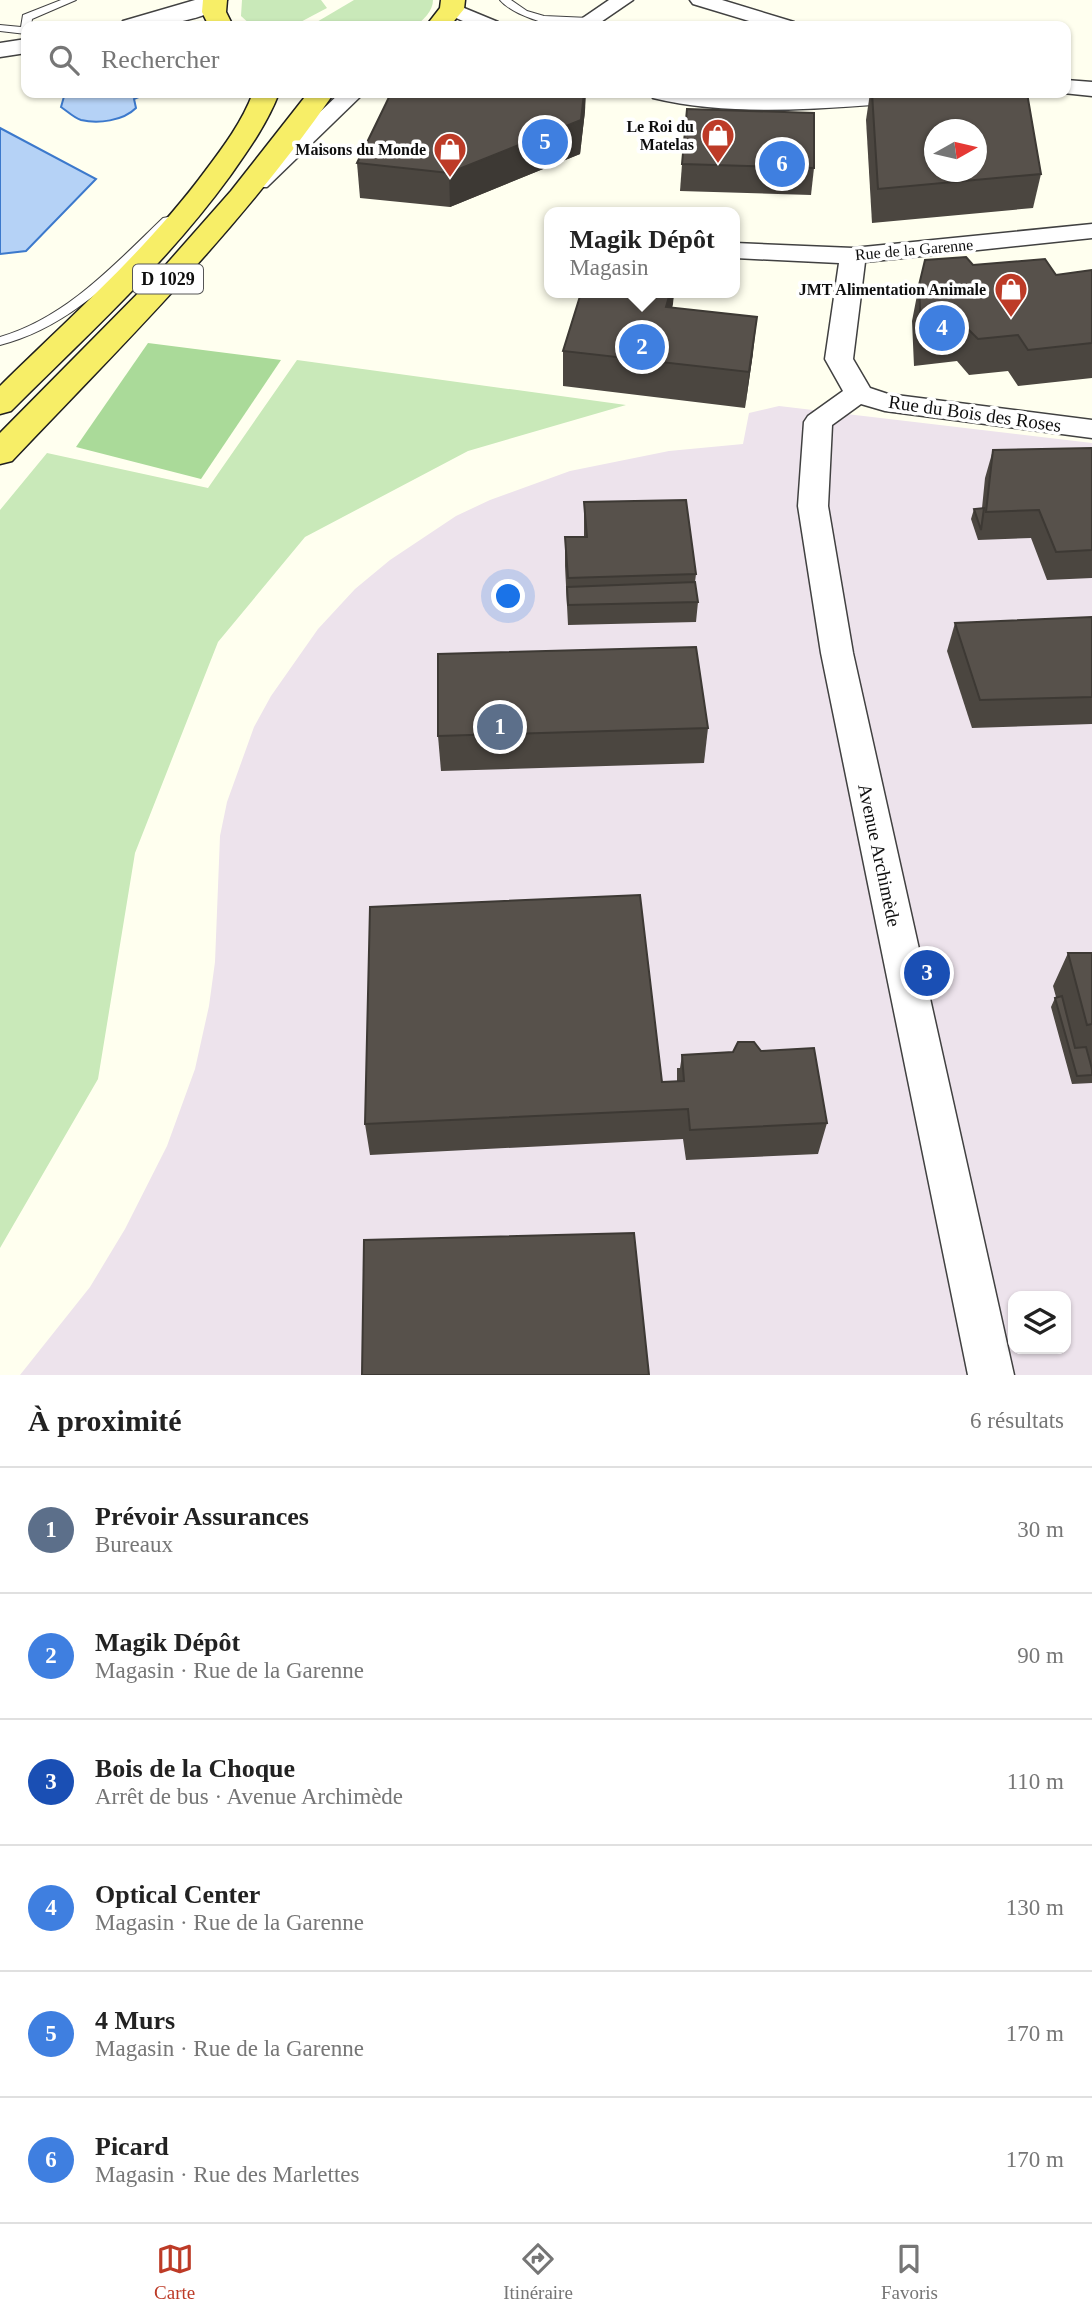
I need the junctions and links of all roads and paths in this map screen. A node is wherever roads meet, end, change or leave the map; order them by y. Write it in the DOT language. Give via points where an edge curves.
graph roads {
  1 [pos="71,0"];
  2 [pos="215,0"];
  3 [pos="505,0"];
  4 [pos="623,0"];
  5 [pos="700,0"];
  6 [pos="448,12"];
  7 [pos="27,21"];
  8 [pos="152,21"];
  9 [pos="218,21"];
  10 [pos="476,21"];
  11 [pos="560,21"];
  12 [pos="590,21"];
  13 [pos="770,21"];
  14 [pos="0,28"];
  15 [pos="21,29"];
  16 [pos="21,47"];
  17 [pos="0,50"];
  18 [pos="1071,87"];
  19 [pos="1092,89"];
  20 [pos="264,98"];
  21 [pos="316,98"];
  22 [pos="347,98"];
  23 [pos="702,98"];
  24 [pos="860,98"];
  25 [pos="228,188"];
  26 [pos="1092,231"];
  27 [pos="740,250"];
  28 [pos="853,256"];
  29 [pos="0,341"];
  30 [pos="860,394"];
  31 [pos="0,404"];
  32 [pos="1092,429"];
  33 [pos="0,453"];
  34 [pos="991,1375"];
  1 -- 7 [label="lane"];
  2 -- 8 [label="street"];
  2 -- 9 [label="main road"];
  3 -- 11 [label="lane" via="536,18"];
  4 -- 12 [label="street"];
  5 -- 13 [label="street"];
  6 -- 10 [label="street"];
  14 -- 15 [label="lane"];
  16 -- 17 [label="street"];
  18 -- 19 [label="street"];
  20 -- 25 [label="main road, D 1029"];
  21 -- 25 [label="main road, D 1029"];
  22 -- 25 [label="street" via="268,176"];
  23 -- 24 [label="street" via="815,102"];
  25 -- 29 [label="lane" via="56,318 27,334"];
  25 -- 31 [label="main road, D 1029" via="171,232"];
  25 -- 33 [label="main road, D 1029" via="174,273"];
  26 -- 28 [label="street, Rue de la Garenne"];
  27 -- 28 [label="street, Rue de la Garenne"];
  28 -- 30 [label="street" via="839,359"];
  30 -- 32 [label="street, Rue du Bois des Roses" via="885,402"];
  30 -- 34 [label="street, Avenue Archimède" via="818,422 813,506 837,653"];
}
